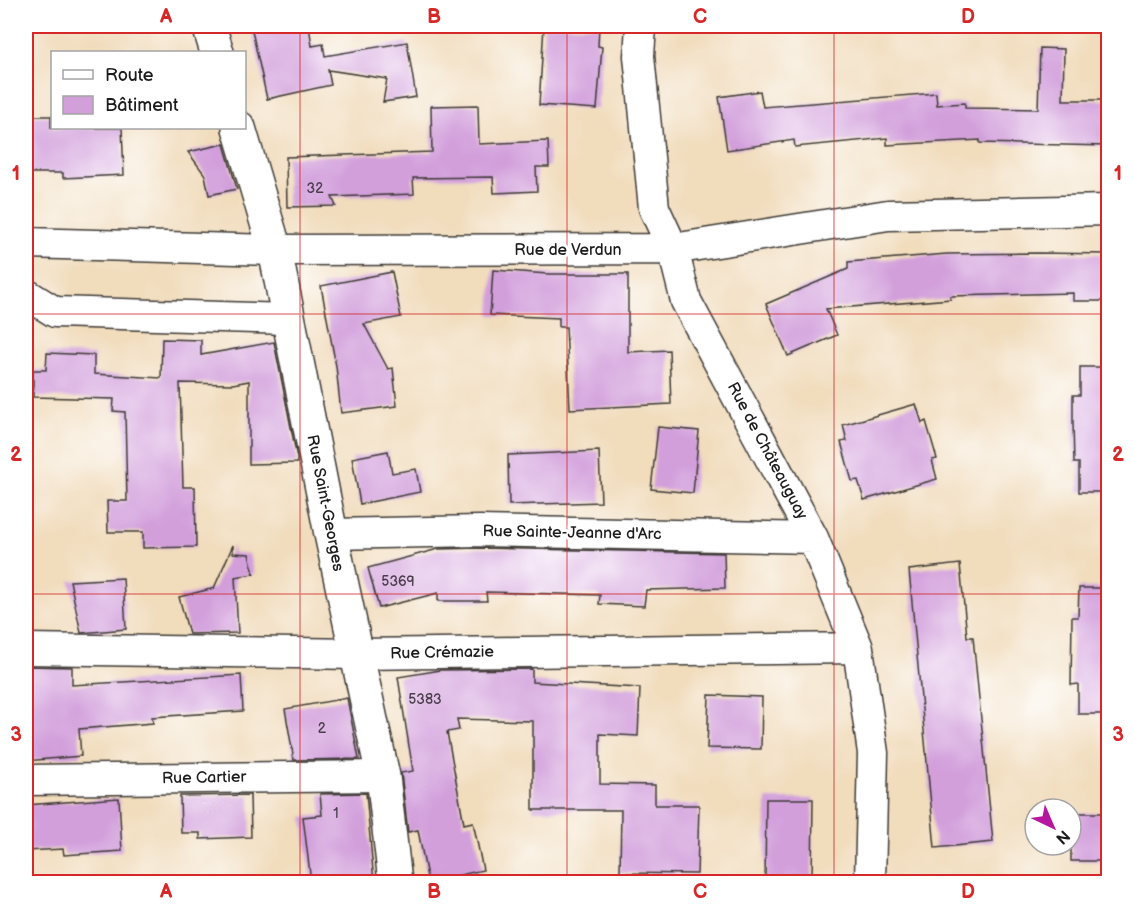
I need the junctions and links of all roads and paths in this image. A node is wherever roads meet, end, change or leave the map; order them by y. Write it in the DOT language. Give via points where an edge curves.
graph roads {
  1 [pos="209,26"];
  2 [pos="641,26"];
  3 [pos="217,51"];
  4 [pos="239,129"];
  5 [pos="1108,210"];
  6 [pos="26,243"];
  7 [pos="673,249"];
  8 [pos="275,250"];
  9 [pos="26,294"];
  10 [pos="289,319"];
  11 [pos="331,534"];
  12 [pos="813,538"];
  13 [pos="858,648"];
  14 [pos="26,649"];
  15 [pos="357,654"];
  16 [pos="383,776"];
  17 [pos="26,780"];
  18 [pos="395,882"];
  19 [pos="870,882"];
  1 -- 3 [label="street"];
  2 -- 7 [label="street, Rue de Châteauguay" via="639,56 654,208"];
  4 -- 8 [label="street, Rue Saint-Georges"];
  5 -- 7 [label="street, Rue de Verdun" via="888,215"];
  6 -- 8 [label="street, Rue de Verdun"];
  7 -- 8 [label="street, Rue de Verdun"];
  7 -- 12 [label="street, Rue de Châteauguay" via="686,301"];
  8 -- 10 [label="street, Rue Saint-Georges"];
  9 -- 10 [label="street" via="55,312"];
  10 -- 11 [label="street, Rue Saint-Georges"];
  11 -- 12 [label="street, Rue Sainte-Jeanne d'Arc" via="480,531"];
  11 -- 15 [label="street, Rue Saint-Georges"];
  12 -- 13 [label="street, Rue de Châteauguay"];
  13 -- 15 [label="street, Rue Crémazie"];
  13 -- 19 [label="street, Rue de Châteauguay" via="873,753"];
  14 -- 15 [label="street, Rue Crémazie"];
  15 -- 16 [label="street, Rue Saint-Georges"];
  16 -- 17 [label="street, Rue Cartier"];
  16 -- 18 [label="street, Rue Saint-Georges"];
}
